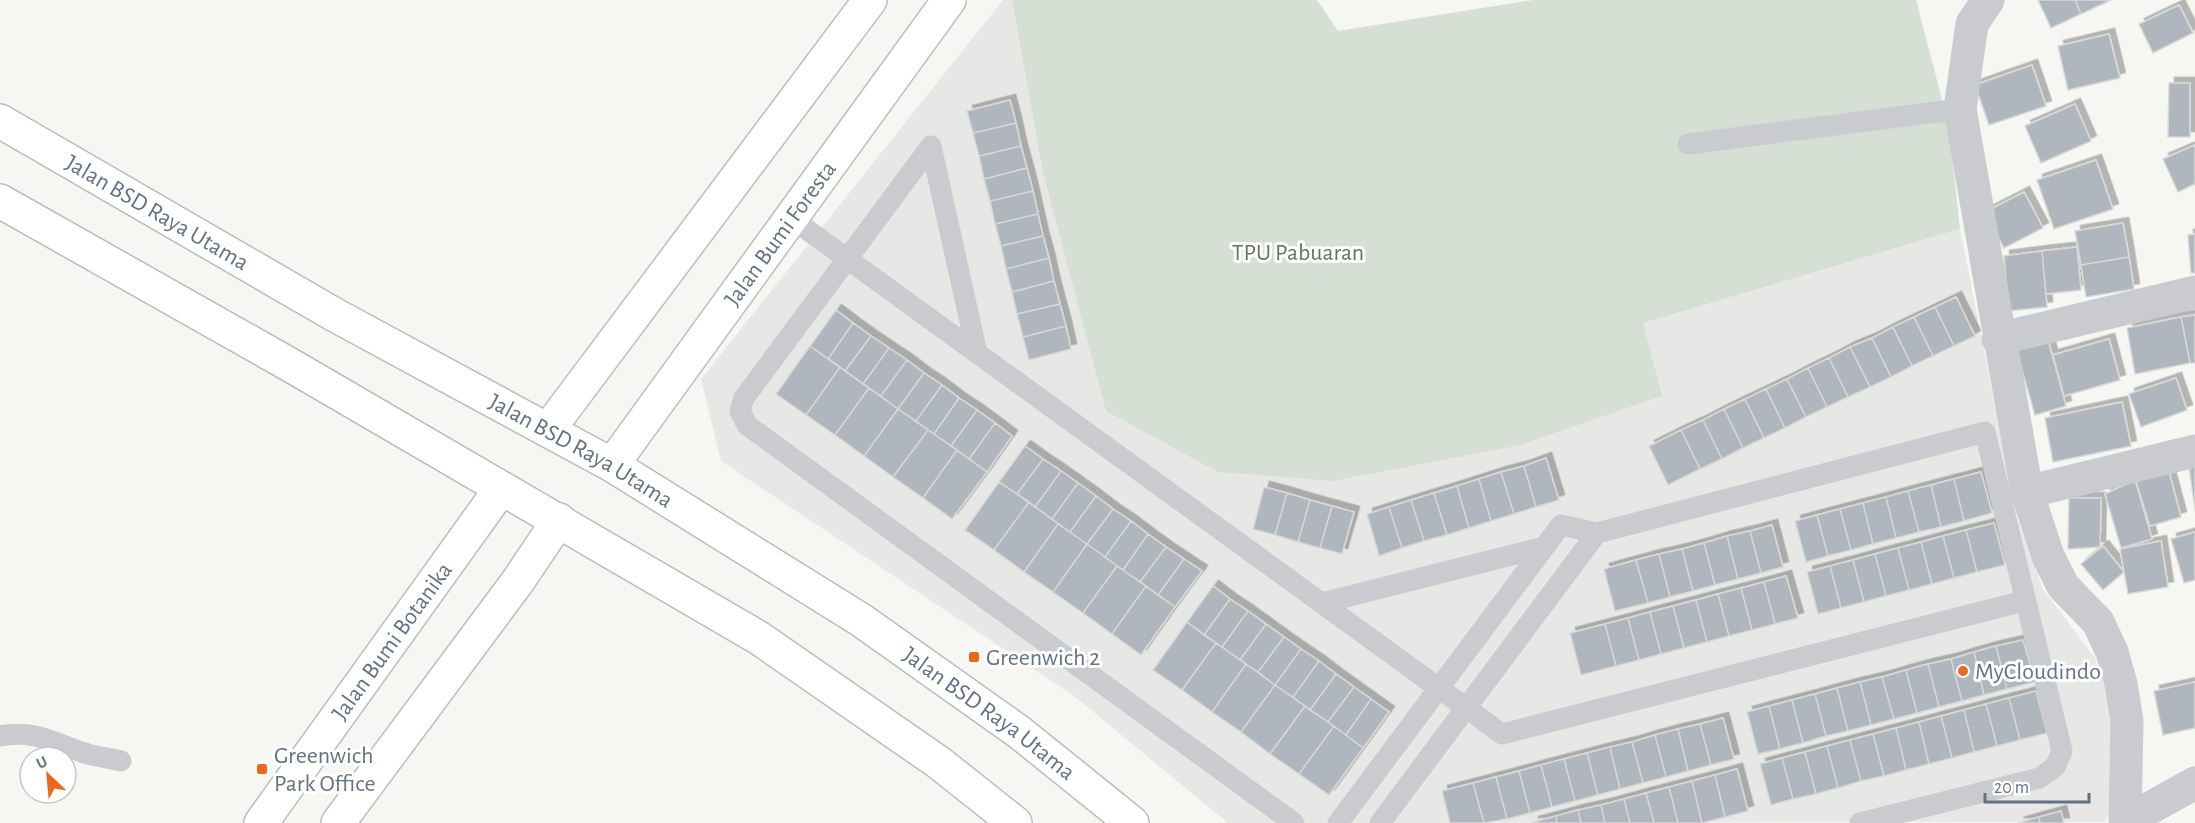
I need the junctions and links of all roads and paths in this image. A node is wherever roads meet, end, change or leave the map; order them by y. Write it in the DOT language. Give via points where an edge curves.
graph roads {
  1 [pos="870,0"];
  2 [pos="949,0"];
  3 [pos="1988,0"];
  4 [pos="1960,109"];
  5 [pos="0,121"];
  6 [pos="1688,144"];
  7 [pos="0,201"];
  8 [pos="791,218"];
  9 [pos="847,259"];
  10 [pos="2195,292"];
  11 [pos="1998,339"];
  12 [pos="977,353"];
  13 [pos="548,430"];
  14 [pos="2195,451"];
  15 [pos="612,465"];
  16 [pos="500,490"];
  17 [pos="2027,492"];
  18 [pos="559,520"];
  19 [pos="1597,533"];
  20 [pos="1544,548"];
  21 [pos="2024,601"];
  22 [pos="1322,603"];
  23 [pos="1439,688"];
  24 [pos="1466,708"];
  25 [pos="0,736"];
  26 [pos="121,761"];
  27 [pos="2195,783"];
  28 [pos="261,823"];
  29 [pos="338,823"];
  30 [pos="1016,823"];
  31 [pos="1132,823"];
  32 [pos="1293,823"];
  33 [pos="1338,823"];
  34 [pos="1380,823"];
  35 [pos="1860,823"];
  36 [pos="2125,823"];
  1 -- 13 [label="main road"];
  2 -- 8 [label="main road, Jalan Bumi Foresta"];
  3 -- 4 [label="street" via="1972,24"];
  4 -- 6 [label="lane"];
  4 -- 11 [label="street"];
  5 -- 13 [label="main road, Jalan BSD Raya Utama" via="335,315"];
  7 -- 16 [label="main road" via="282,360"];
  8 -- 9 [label="lane"];
  8 -- 15 [label="main road, Jalan Bumi Foresta"];
  9 -- 12 [label="lane"];
  9 -- 12 [label="lane" via="931,146"];
  9 -- 32 [label="lane" via="744,398 740,411 747,425"];
  10 -- 11 [label="street"];
  11 -- 17 [label="street"];
  12 -- 22 [label="lane"];
  13 -- 15 [label="main road, Jalan BSD Raya Utama"];
  14 -- 17 [label="street"];
  15 -- 31 [label="main road, Jalan BSD Raya Utama" via="861,620 1019,732"];
  16 -- 18 [label="main road"];
  16 -- 28 [label="main road, Jalan Bumi Botanika"];
  17 -- 36 [label="street" via="2063,586 2098,622 2112,652 2127,721"];
  18 -- 29 [label="main road"];
  18 -- 30 [label="main road" via="759,638 938,762"];
  19 -- 20 [label="lane" via="1561,525"];
  19 -- 21 [label="lane" via="1984,432"];
  19 -- 24 [label="lane"];
  20 -- 22 [label="lane"];
  20 -- 23 [label="lane"];
  21 -- 24 [label="lane" via="1503,734"];
  21 -- 35 [label="lane" via="2062,751 2055,767 2038,778"];
  22 -- 23 [label="lane"];
  23 -- 24 [label="lane"];
  23 -- 33 [label="lane"];
  24 -- 34 [label="lane"];
  25 -- 26 [label="lane" via="45,736 87,754"];
  27 -- 36 [label="street"];
}
